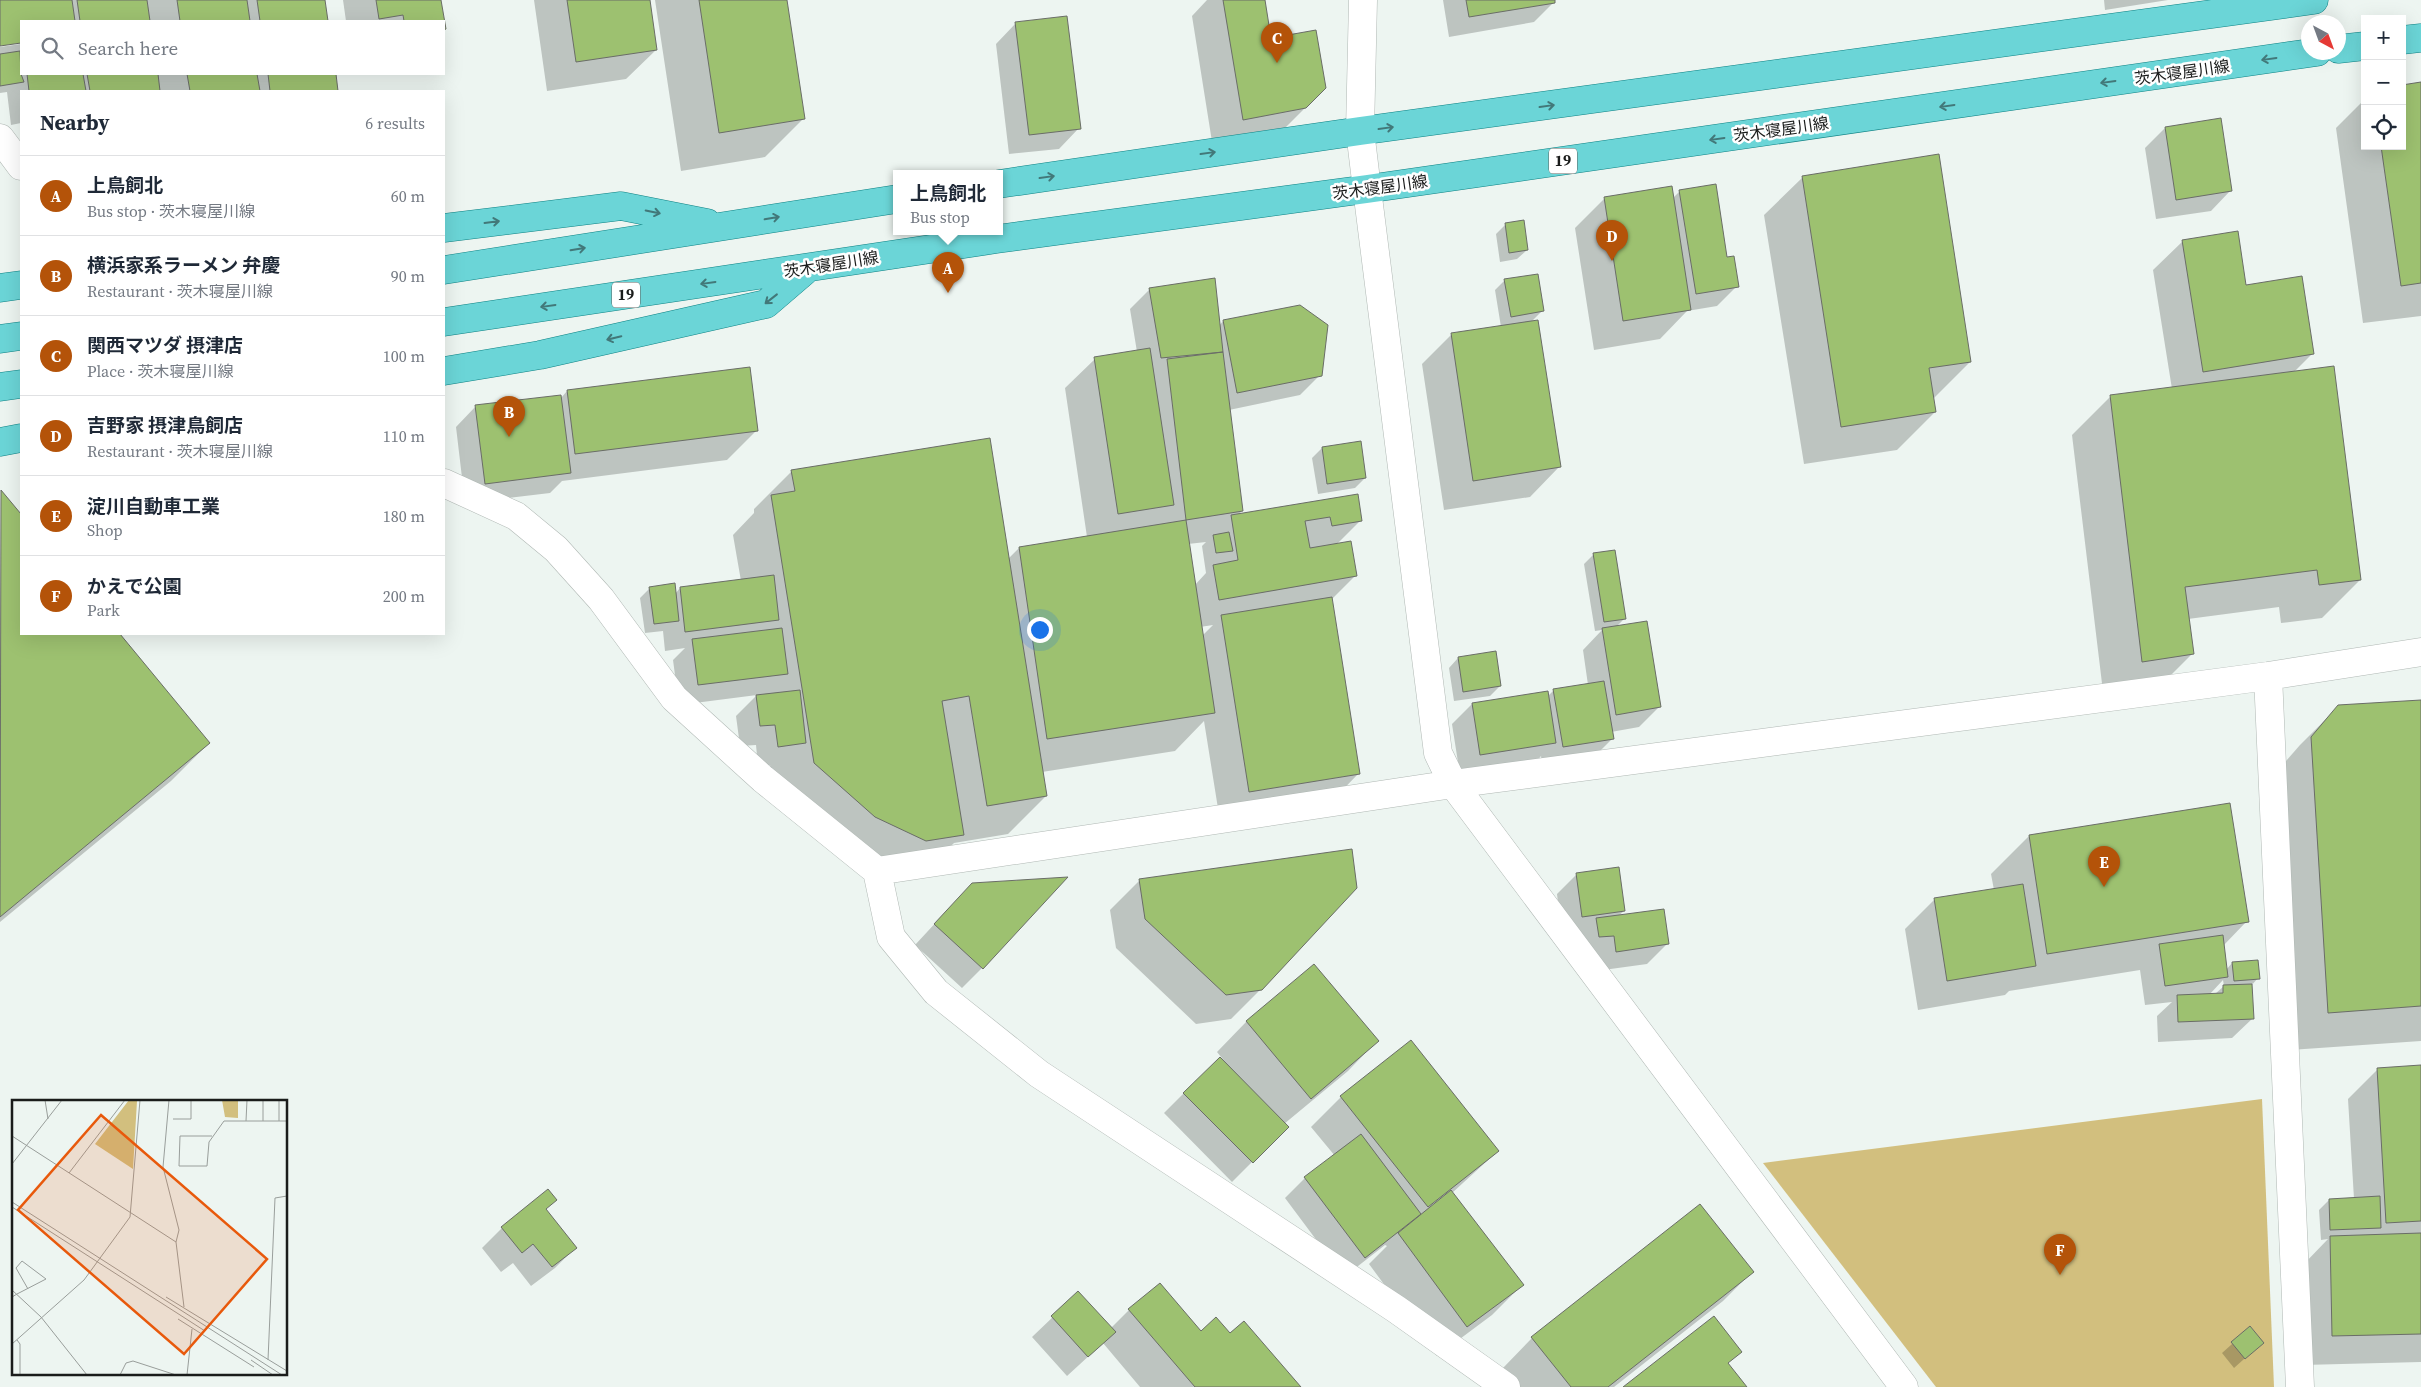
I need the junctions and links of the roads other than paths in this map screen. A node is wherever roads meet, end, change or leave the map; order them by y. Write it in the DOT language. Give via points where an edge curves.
graph roads {
  1 [pos="1363,0"];
  2 [pos="2314,0"];
  3 [pos="2421,38"];
  4 [pos="2406,40"];
  5 [pos="2361,46"];
  6 [pos="2346,48"];
  7 [pos="2301,54"];
  8 [pos="1360,131"];
  9 [pos="0,138"];
  10 [pos="20,165"];
  11 [pos="1003,183"];
  12 [pos="1367,189"];
  13 [pos="893,200"];
  14 [pos="724,227"];
  15 [pos="445,228"];
  16 [pos="808,268"];
  17 [pos="445,270"];
  18 [pos="20,285"];
  19 [pos="0,288"];
  20 [pos="445,322"];
  21 [pos="20,336"];
  22 [pos="0,339"];
  23 [pos="445,371"];
  24 [pos="20,384"];
  25 [pos="0,387"];
  26 [pos="20,438"];
  27 [pos="0,442"];
  28 [pos="445,483"];
  29 [pos="2421,652"];
  30 [pos="2268,676"];
  31 [pos="1452,784"];
  32 [pos="876,871"];
  33 [pos="1506,1387"];
  34 [pos="1904,1387"];
  35 [pos="2300,1387"];
  1 -- 8 [label="street"];
  8 -- 2 [label="main road, one-way"];
  3 -- 4 [label="main road"];
  5 -- 6 [label="main road"];
  7 -- 12 [label="main road, 茨木寝屋川線 / 19, one-way"];
  11 -- 8 [label="main road, one-way"];
  8 -- 12 [label="street"];
  9 -- 10 [label="street"];
  12 -- 16 [label="main road, 茨木寝屋川線 / 19"];
  12 -- 31 [label="street" via="1438,752"];
  14 -- 13 [label="main road, one-way"];
  15 -- 14 [label="main road, one-way" via="621,206"];
  17 -- 14 [label="main road, one-way"];
  16 -- 20 [label="main road, 茨木寝屋川線 / 19, one-way"];
  16 -- 23 [label="main road, one-way" via="766,304 540,355"];
  18 -- 19 [label="main road"];
  21 -- 22 [label="main road"];
  24 -- 25 [label="main road"];
  26 -- 27 [label="main road"];
  28 -- 32 [label="street" via="516,516 556,550 601,599 674,698 763,779"];
  29 -- 30 [label="street"];
  30 -- 31 [label="street"];
  30 -- 35 [label="street"];
  31 -- 32 [label="street"];
  31 -- 34 [label="street"];
  32 -- 33 [label="street" via="891,937 936,992 1038,1074 1396,1309"];
}
